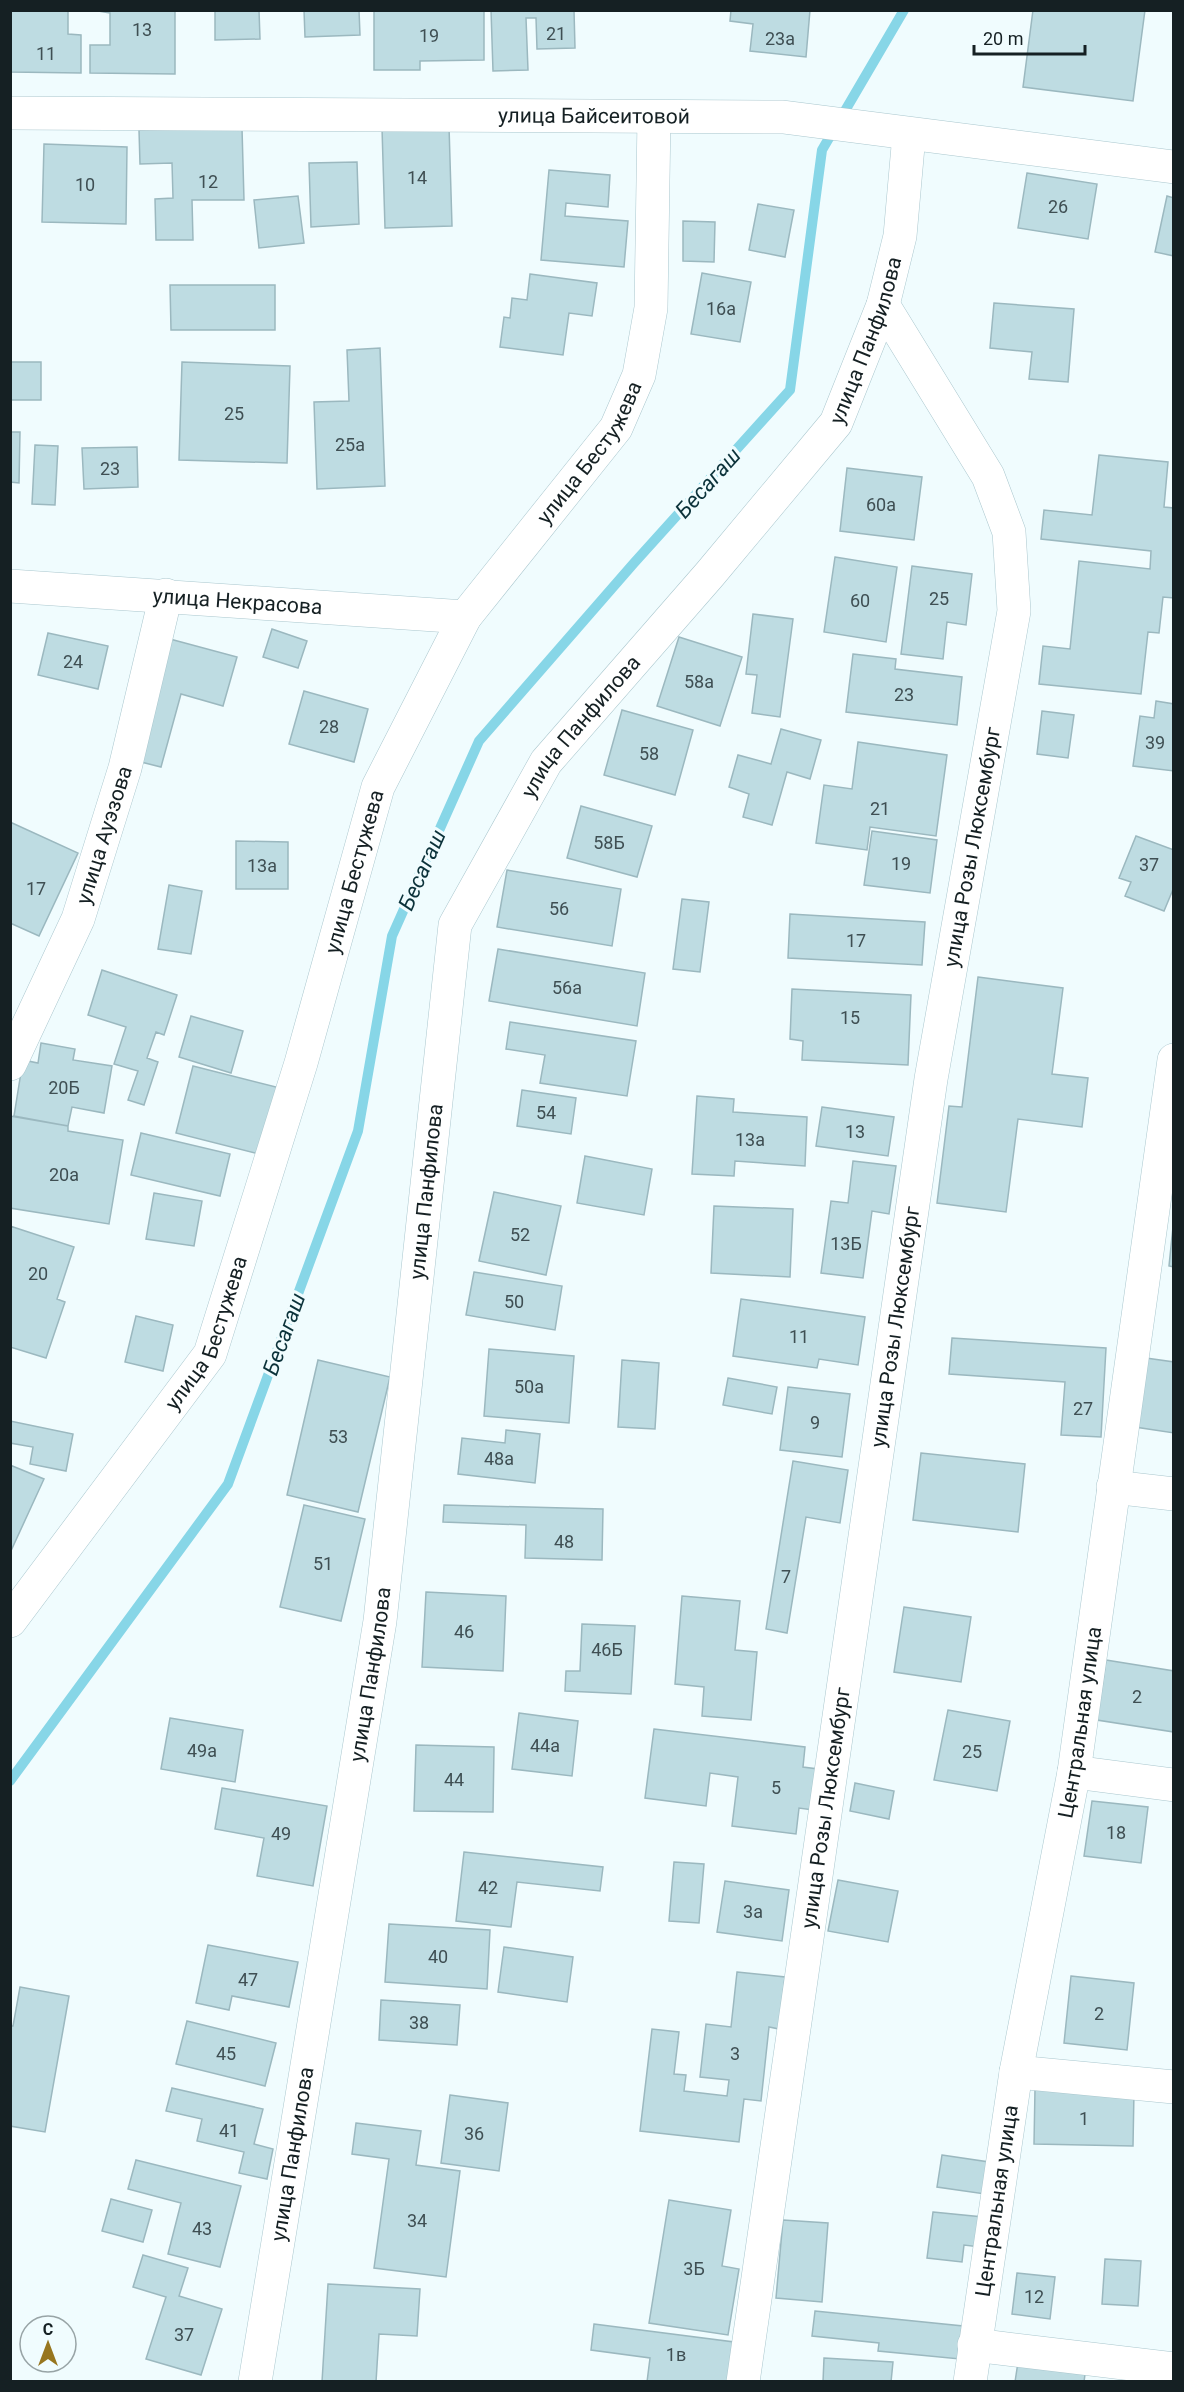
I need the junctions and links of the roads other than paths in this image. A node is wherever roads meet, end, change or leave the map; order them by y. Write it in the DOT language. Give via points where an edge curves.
graph roads {
  1 [pos="10,113"];
  2 [pos="654,117"];
  3 [pos="909,135"];
  4 [pos="1173,167"];
  5 [pos="883,304"];
  6 [pos="10,586"];
  7 [pos="166,595"];
  8 [pos="465,617"];
  9 [pos="1173,1060"];
  10 [pos="10,1064"];
  11 [pos="1163,1214"];
  12 [pos="1113,1487"];
  13 [pos="1173,1494"];
  14 [pos="10,1621"];
  15 [pos="1074,1772"];
  16 [pos="1173,1785"];
  17 [pos="1016,2072"];
  18 [pos="1173,2087"];
  19 [pos="974,2345"];
  20 [pos="1173,2369"];
  21 [pos="255,2382"];
  22 [pos="743,2382"];
  23 [pos="970,2382"];
  1 -- 2 [label="street, улица Байсеитовой"];
  2 -- 3 [label="street, улица Байсеитовой" via="783,117"];
  2 -- 8 [label="street, улица Бестужева" via="651,308 639,375 616,428"];
  3 -- 4 [label="street, улица Байсеитовой"];
  3 -- 5 [label="street, улица Панфилова" via="900,236"];
  5 -- 21 [label="street, улица Панфилова" via="836,423 546,762 455,926 380,1621"];
  5 -- 22 [label="street, улица Розы Люксембург" via="988,476 1009,532 1014,611 931,1079"];
  6 -- 7 [label="street, улица Некрасова"];
  7 -- 8 [label="street, улица Некрасова"];
  7 -- 10 [label="street, улица Ауэзова" via="125,768 78,919"];
  8 -- 14 [label="street, улица Бестужева" via="378,787 301,1063 210,1354"];
  9 -- 11 [label="street, Центральная улица"];
  11 -- 12 [label="street, Центральная улица"];
  12 -- 13 [label="street"];
  12 -- 15 [label="street, Центральная улица"];
  15 -- 16 [label="street"];
  15 -- 17 [label="street, Центральная улица"];
  17 -- 18 [label="street"];
  17 -- 19 [label="street, Центральная улица"];
  19 -- 20 [label="street"];
  19 -- 23 [label="street, Центральная улица"];
}
